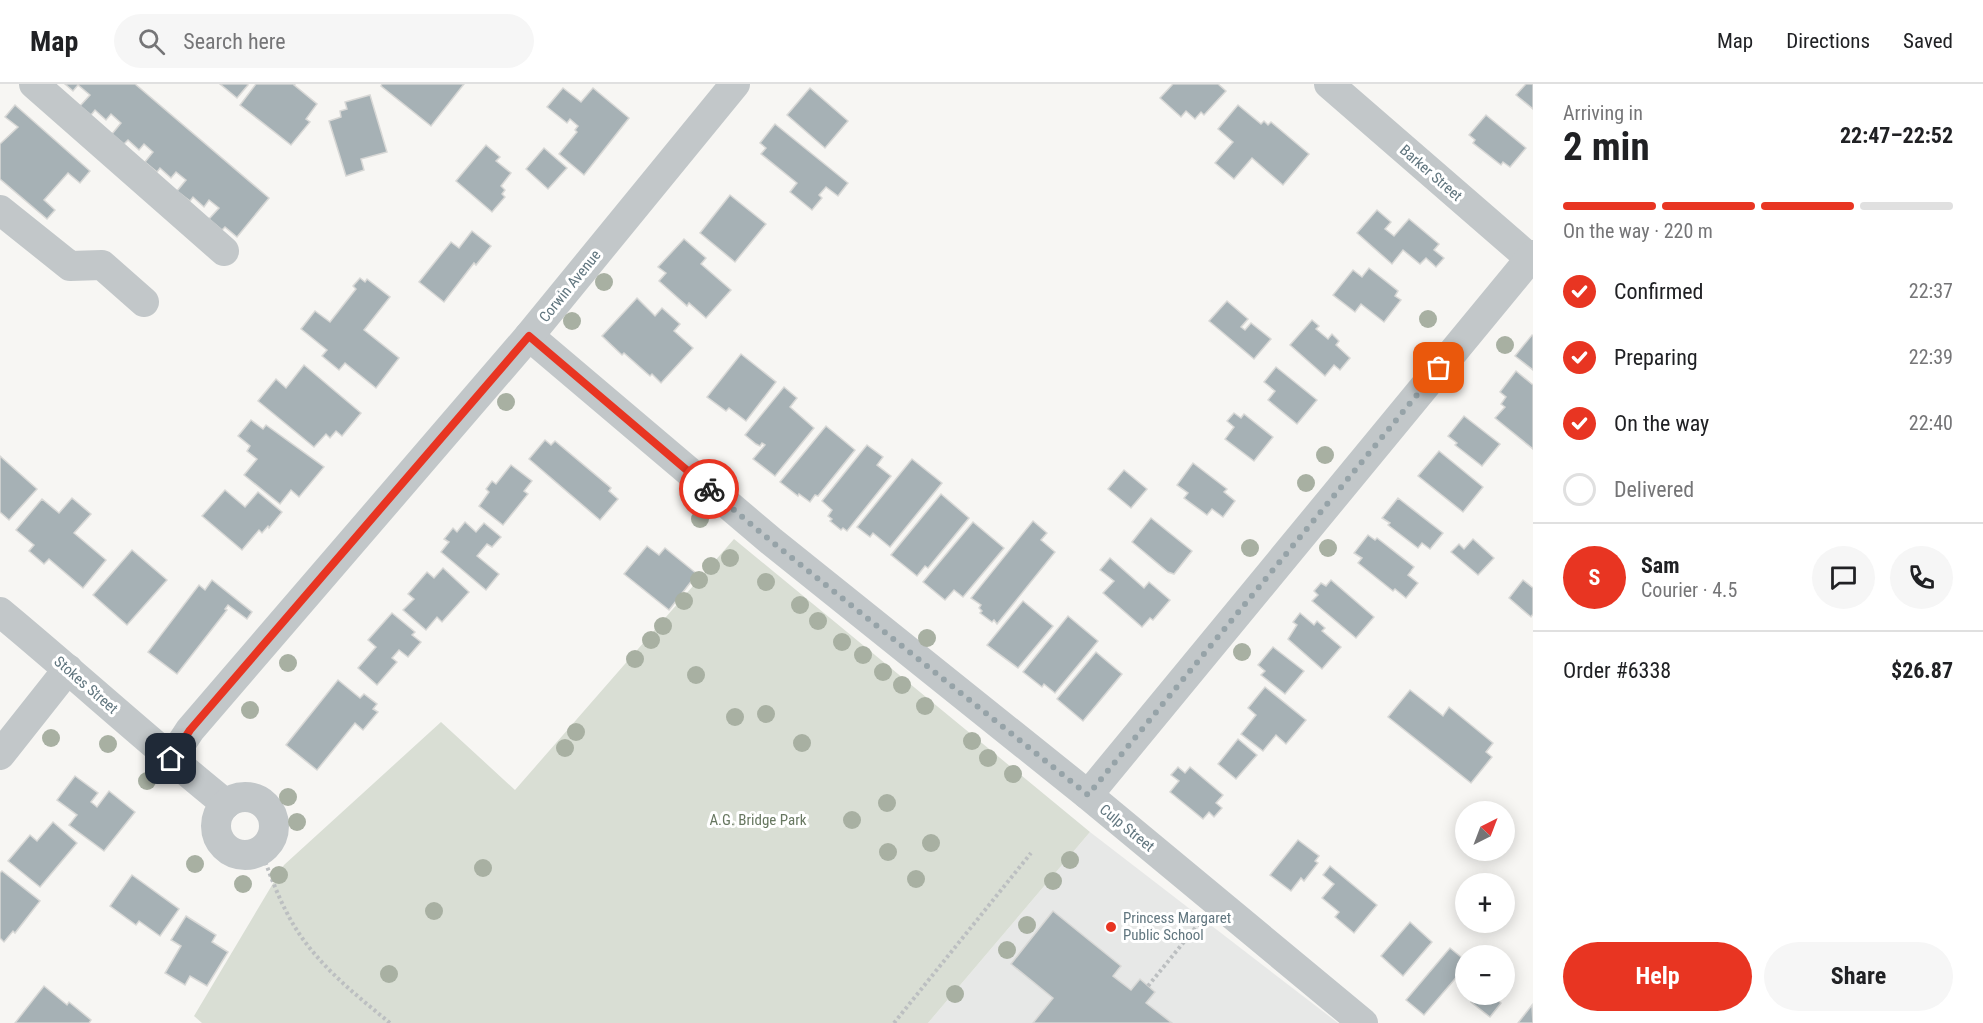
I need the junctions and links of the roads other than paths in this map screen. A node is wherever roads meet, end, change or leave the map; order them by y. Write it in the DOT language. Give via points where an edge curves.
graph roads {
  1 [pos="34,84"];
  2 [pos="735,84"];
  3 [pos="1329,84"];
  4 [pos="0,210"];
  5 [pos="224,251"];
  6 [pos="1532,258"];
  7 [pos="144,302"];
  8 [pos="529,336"];
  9 [pos="0,612"];
  10 [pos="68,669"];
  11 [pos="0,755"];
  12 [pos="171,759"];
  13 [pos="1088,795"];
  14 [pos="226,804"];
  15 [pos="1363,1023"];
  1 -- 5 [label="street"];
  2 -- 8 [label="street, Corwin Avenue"];
  3 -- 6 [label="street, Barker Street"];
  4 -- 7 [label="street" via="70,266 102,265"];
  6 -- 13 [label="street"];
  8 -- 12 [label="street, Corwin Avenue" via="190,730"];
  8 -- 13 [label="street, Culp Street" via="771,541"];
  9 -- 10 [label="street, Stokes Street"];
  10 -- 11 [label="street"];
  10 -- 12 [label="street, Stokes Street"];
  12 -- 14 [label="street, Stokes Street"];
  13 -- 15 [label="street, Culp Street"];
  14 -- 14 [label="street" via="243,796 262,801 269,808 275,826 273,836 261,851 233,853 219,839 217,820"];
}
